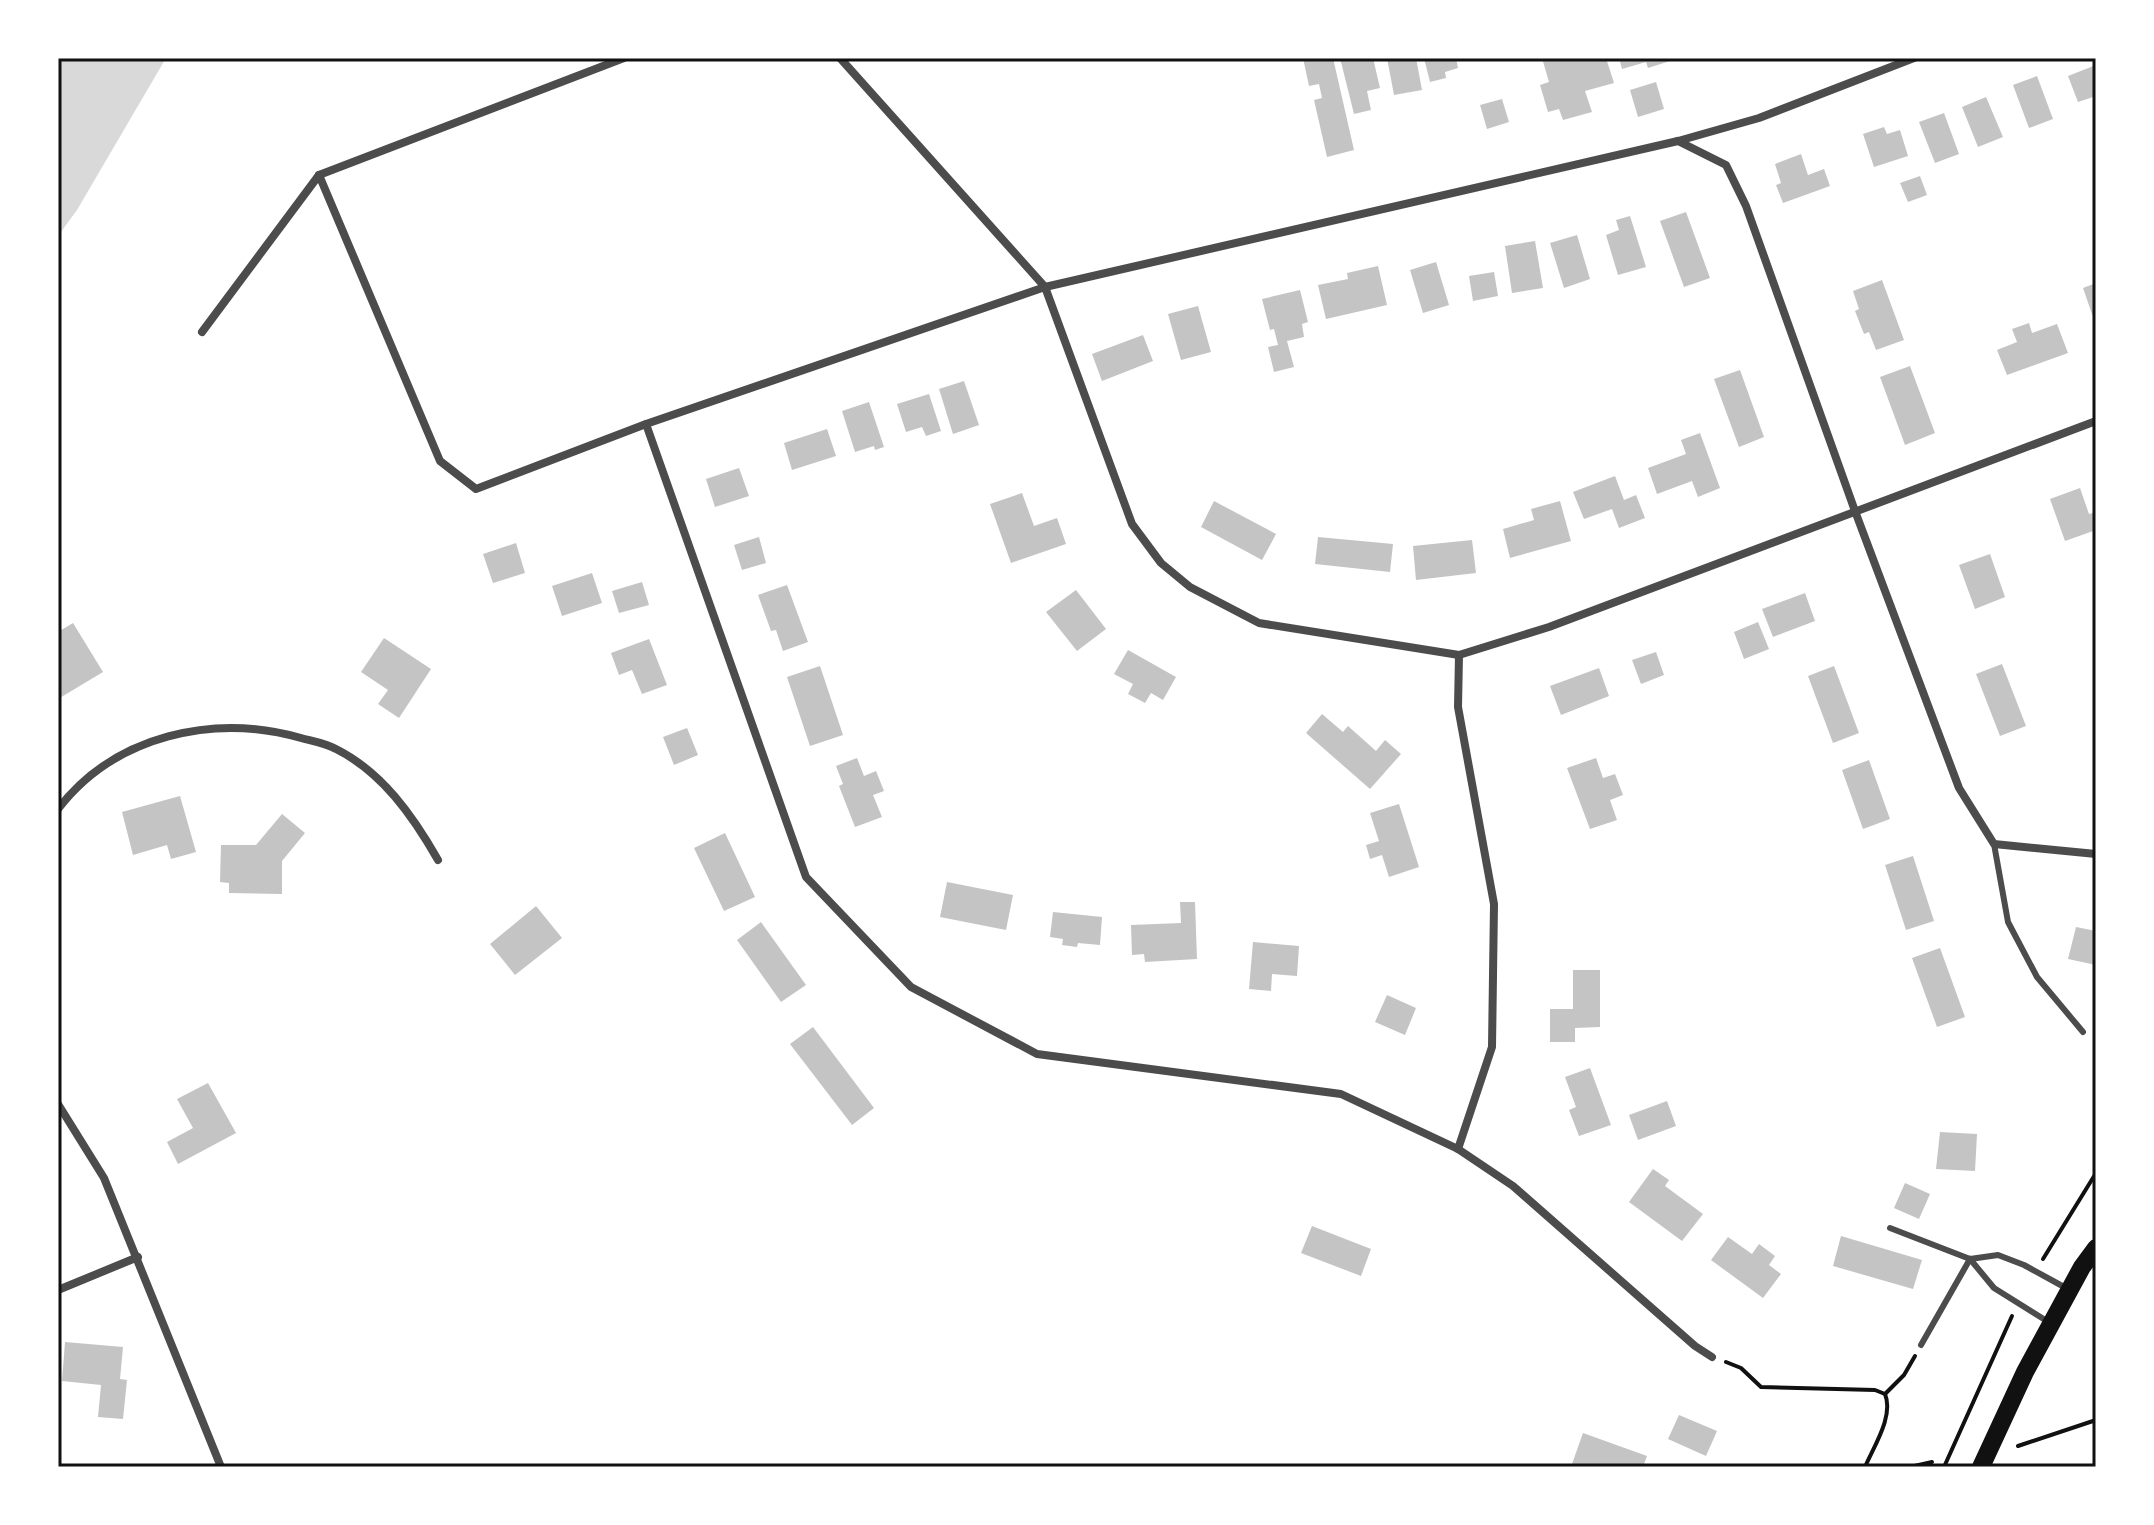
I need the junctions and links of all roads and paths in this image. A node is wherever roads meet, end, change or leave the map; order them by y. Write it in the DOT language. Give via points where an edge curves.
graph roads {
  1 [pos="624,58"];
  2 [pos="840,58"];
  3 [pos="1914,58"];
  4 [pos="1678,141"];
  5 [pos="319,175"];
  6 [pos="1045,287"];
  7 [pos="202,332"];
  8 [pos="2096,421"];
  9 [pos="646,424"];
  10 [pos="1855,511"];
  11 [pos="1459,655"];
  12 [pos="58,809"];
  13 [pos="1994,844"];
  14 [pos="2096,854"];
  15 [pos="438,860"];
  16 [pos="2083,1032"];
  17 [pos="58,1104"];
  18 [pos="1458,1149"];
  19 [pos="1890,1228"];
  20 [pos="2096,1248"];
  21 [pos="138,1257"];
  22 [pos="1970,1259"];
  23 [pos="2070,1289"];
  24 [pos="58,1290"];
  25 [pos="2051,1324"];
  26 [pos="1921,1345"];
  27 [pos="1712,1357"];
  28 [pos="1885,1394"];
  29 [pos="2096,1420"];
  30 [pos="2018,1446"];
  31 [pos="1932,1462"];
  32 [pos="221,1467"];
  33 [pos="1865,1467"];
  34 [pos="1910,1467"];
  35 [pos="1981,1467"];
  1 -- 5 [label="street"];
  2 -- 6 [label="street"];
  3 -- 4 [label="street" via="1759,118"];
  4 -- 6 [label="street"];
  4 -- 10 [label="street" via="1726,165 1746,206"];
  5 -- 7 [label="street"];
  5 -- 9 [label="street" via="440,461 476,489"];
  6 -- 9 [label="street"];
  6 -- 11 [label="street" via="1132,524 1161,563 1190,587 1259,623"];
  8 -- 10 [label="street"];
  9 -- 18 [label="street" via="806,877 911,987 1037,1054 1341,1094"];
  10 -- 11 [label="street" via="1549,627"];
  10 -- 13 [label="street" via="1959,788"];
  11 -- 18 [label="street" via="1458,707 1494,904 1492,1047"];
  12 -- 15 [label="street" via="76,785 139,745 193,730 265,730 335,748 369,771 414,819"];
  13 -- 14 [label="street"];
  13 -- 16 [label="lane" via="2008,922 2037,977"];
  17 -- 21 [label="street" via="104,1178"];
  18 -- 27 [label="street" via="1513,1186"];
  19 -- 22 [label="lane"];
  20 -- 23 [label="main road"];
  21 -- 24 [label="street"];
  21 -- 32 [label="street"];
  22 -- 23 [label="lane" via="1998,1255"];
  22 -- 25 [label="lane" via="1994,1288"];
  22 -- 26 [label="lane"];
  23 -- 25 [label="main road"];
  25 -- 35 [label="main road"];
  26 -- 28 [label="path" via="1904,1375"];
  27 -- 28 [label="path" via="1741,1368 1761,1387"];
  28 -- 33 [label="path" via="1886,1413"];
  29 -- 30 [label="path"];
  31 -- 34 [label="path"];
}
